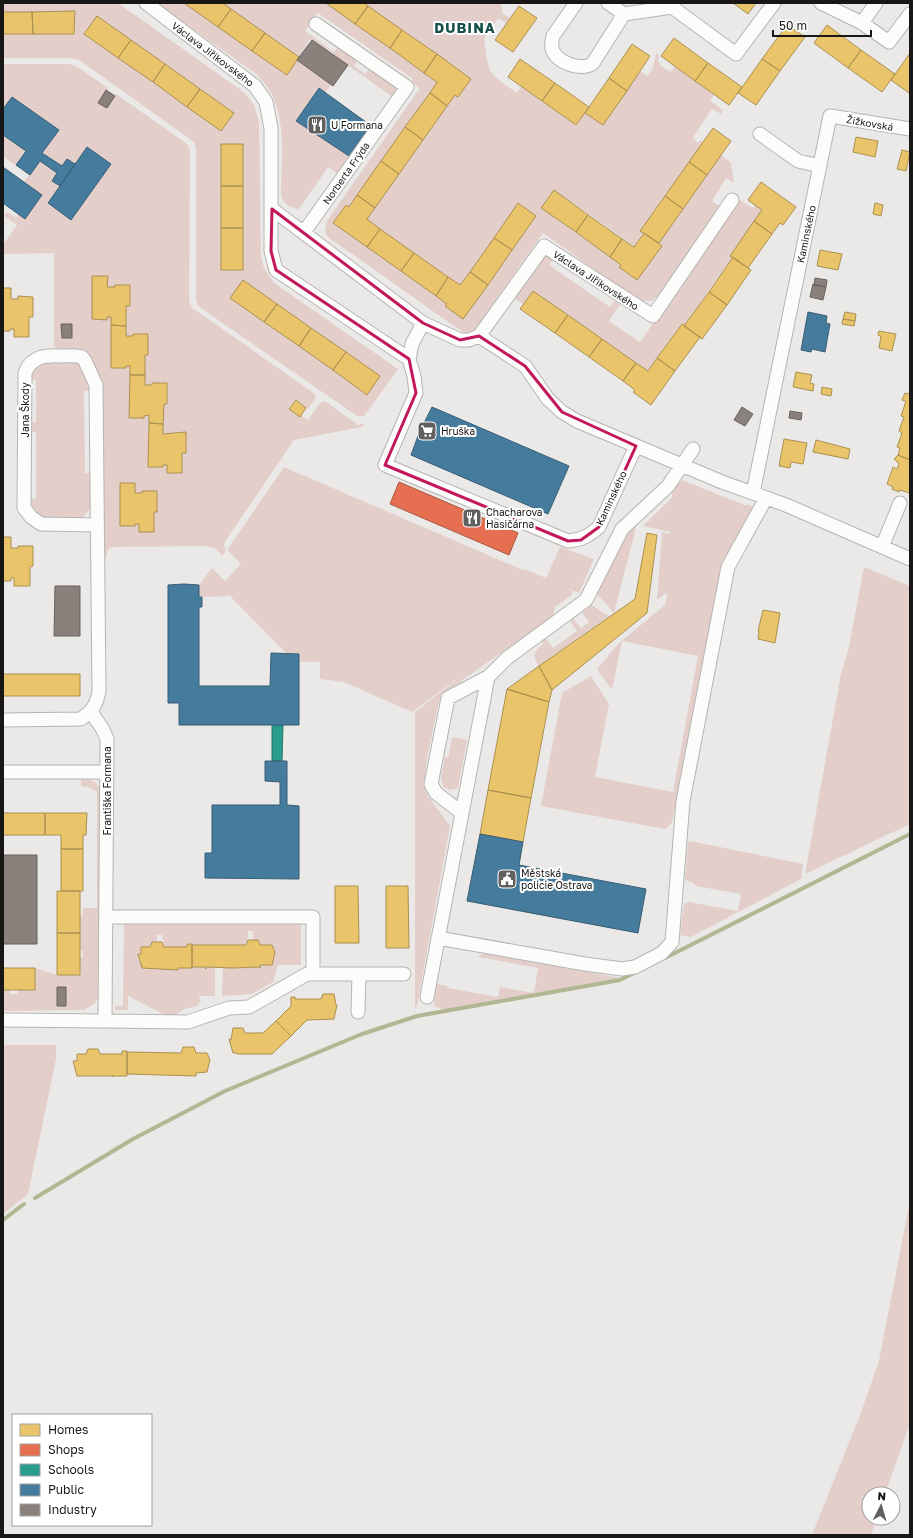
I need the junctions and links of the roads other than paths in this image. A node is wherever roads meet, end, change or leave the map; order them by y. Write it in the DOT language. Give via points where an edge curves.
graph roads {
  1 [pos="146,3"];
  2 [pos="576,3"];
  3 [pos="608,3"];
  4 [pos="774,3"];
  5 [pos="821,3"];
  6 [pos="876,3"];
  7 [pos="673,5"];
  8 [pos="624,14"];
  9 [pos="910,14"];
  10 [pos="862,23"];
  11 [pos="316,24"];
  12 [pos="830,116"];
  13 [pos="910,129"];
  14 [pos="760,134"];
  15 [pos="820,166"];
  16 [pos="732,200"];
  17 [pos="272,209"];
  18 [pos="304,232"];
  19 [pos="424,323"];
  20 [pos="479,336"];
  21 [pos="409,359"];
  22 [pos="636,446"];
  23 [pos="693,450"];
  24 [pos="682,466"];
  25 [pos="753,493"];
  26 [pos="766,498"];
  27 [pos="900,503"];
  28 [pos="97,525"];
  29 [pos="882,547"];
  30 [pos="910,559"];
  31 [pos="488,678"];
  32 [pos="91,712"];
  33 [pos="3,720"];
  34 [pos="3,772"];
  35 [pos="107,772"];
  36 [pos="462,813"];
  37 [pos="106,917"];
  38 [pos="438,938"];
  39 [pos="313,973"];
  40 [pos="359,974"];
  41 [pos="404,974"];
  42 [pos="427,997"];
  43 [pos="358,1012"];
  44 [pos="3,1020"];
  45 [pos="105,1021"];
  1 -- 17 [label="street, Václava Jiřikovského" via="255,86 266,102 271,128"];
  2 -- 8 [label="street" via="553,36 552,50 557,56 579,68 587,68 593,63"];
  3 -- 8 [label="street"];
  4 -- 7 [label="street" via="736,54"];
  5 -- 10 [label="street"];
  6 -- 10 [label="street"];
  7 -- 8 [label="street"];
  9 -- 10 [label="street" via="889,42"];
  11 -- 18 [label="street, Norberta Frýda" via="407,86"];
  12 -- 13 [label="street, Žižkovská"];
  12 -- 15 [label="street, Kaminského"];
  14 -- 15 [label="street" via="798,161"];
  15 -- 25 [label="street, Kaminského"];
  16 -- 20 [label="street, Václava Jiřikovského" via="653,316 544,246"];
  17 -- 18 [label="street"];
  17 -- 21 [label="street, Václava Jiřikovského" via="271,251 276,270"];
  18 -- 19 [label="street"];
  19 -- 20 [label="street" via="460,340"];
  19 -- 21 [label="street" via="412,344"];
  20 -- 22 [label="street" via="525,366 548,399 562,412"];
  21 -- 22 [label="street, Kaminského" via="416,393 385,465 568,541 581,540 599,527"];
  22 -- 24 [label="street"];
  23 -- 24 [label="street"];
  24 -- 25 [label="street"];
  24 -- 31 [label="street" via="668,486 622,529 586,600 507,658"];
  25 -- 26 [label="street"];
  26 -- 29 [label="street"];
  26 -- 38 [label="street" via="728,567 683,801 672,942 662,953 635,967 622,969"];
  27 -- 29 [label="street"];
  28 -- 28 [label="street, Jana Škody" via="96,385 82,357 49,350 31,363 25,374 24,508 31,518 41,524"];
  28 -- 32 [label="street, Jana Škody" via="99,692 97,704"];
  29 -- 30 [label="street"];
  31 -- 36 [label="street"];
  31 -- 36 [label="street" via="448,698 432,784 436,792"];
  32 -- 33 [label="street" via="81,719"];
  32 -- 35 [label="street, Františka Formana" via="107,739"];
  34 -- 35 [label="street"];
  35 -- 37 [label="street, Františka Formana"];
  36 -- 38 [label="street"];
  37 -- 39 [label="street" via="313,917"];
  37 -- 45 [label="street, Františka Formana"];
  38 -- 42 [label="street"];
  39 -- 40 [label="street"];
  39 -- 45 [label="street" via="301,976 248,1007 228,1008 188,1022"];
  40 -- 41 [label="street"];
  40 -- 43 [label="street"];
  44 -- 45 [label="street"];
}
